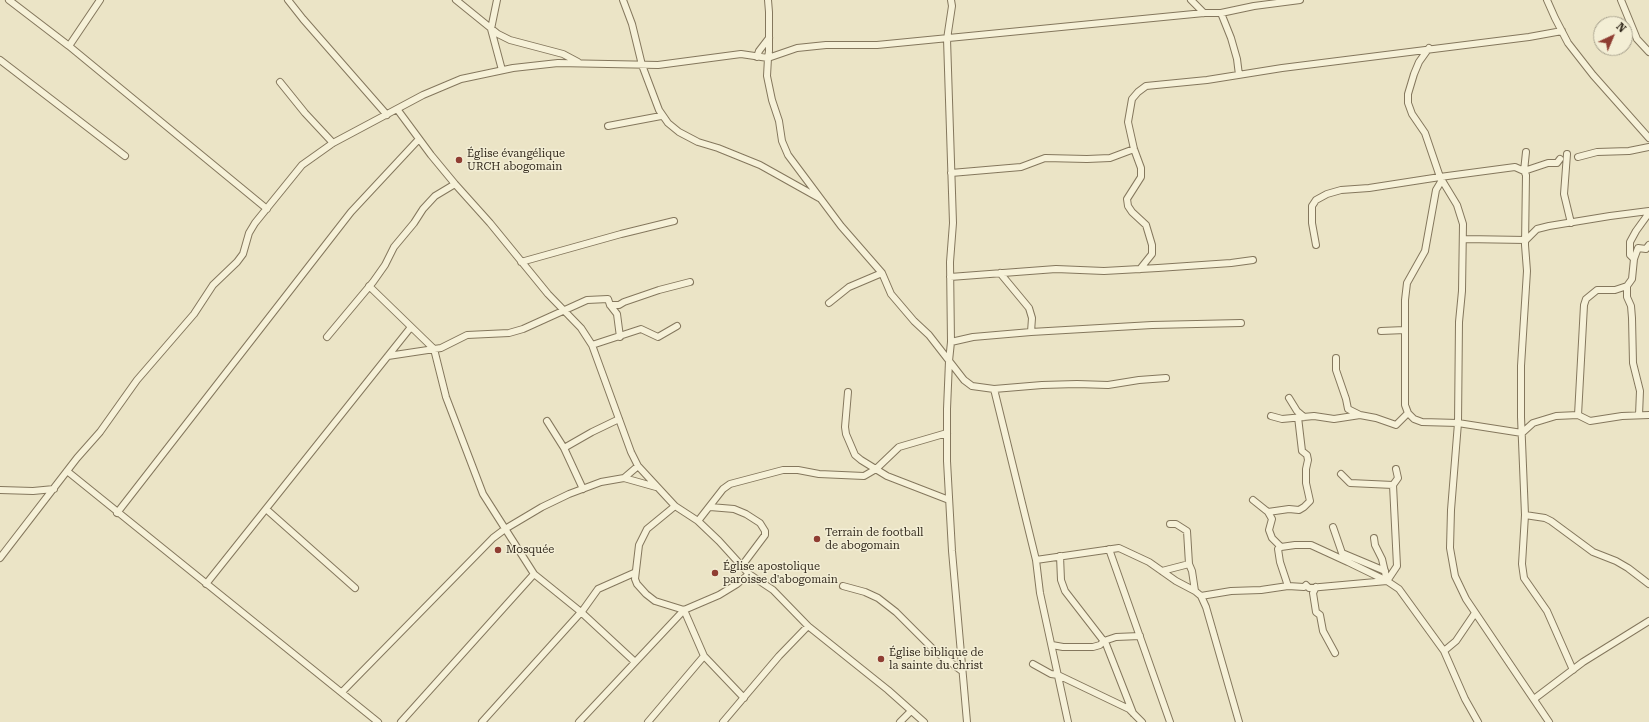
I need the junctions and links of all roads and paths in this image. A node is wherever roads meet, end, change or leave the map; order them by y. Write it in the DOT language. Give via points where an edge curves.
graph roads {
  1 [pos="9,0"];
  2 [pos="100,0"];
  3 [pos="288,0"];
  4 [pos="456,0"];
  5 [pos="497,0"];
  6 [pos="623,0"];
  7 [pos="768,0"];
  8 [pos="951,0"];
  9 [pos="1192,0"];
  10 [pos="1300,0"];
  11 [pos="1547,0"];
  12 [pos="1620,0"];
  13 [pos="1204,13"];
  14 [pos="1221,13"];
  15 [pos="491,29"];
  16 [pos="1562,31"];
  17 [pos="769,38"];
  18 [pos="948,39"];
  19 [pos="70,46"];
  20 [pos="1429,48"];
  21 [pos="1412,51"];
  22 [pos="1649,52"];
  23 [pos="758,57"];
  24 [pos="768,58"];
  25 [pos="0,60"];
  26 [pos="1418,62"];
  27 [pos="579,63"];
  28 [pos="642,65"];
  29 [pos="502,70"];
  30 [pos="1239,75"];
  31 [pos="280,82"];
  32 [pos="397,109"];
  33 [pos="387,115"];
  34 [pos="662,116"];
  35 [pos="608,126"];
  36 [pos="1649,138"];
  37 [pos="419,139"];
  38 [pos="333,143"];
  39 [pos="1649,147"];
  40 [pos="1134,149"];
  41 [pos="1526,152"];
  42 [pos="1567,154"];
  43 [pos="125,156"];
  44 [pos="1578,158"];
  45 [pos="1560,159"];
  46 [pos="1524,171"];
  47 [pos="951,173"];
  48 [pos="1441,179"];
  49 [pos="455,184"];
  50 [pos="820,199"];
  51 [pos="267,209"];
  52 [pos="1649,212"];
  53 [pos="674,221"];
  54 [pos="1526,222"];
  55 [pos="1571,223"];
  56 [pos="1538,229"];
  57 [pos="1464,239"];
  58 [pos="1526,240"];
  59 [pos="1316,245"];
  60 [pos="1649,245"];
  61 [pos="1634,259"];
  62 [pos="1253,260"];
  63 [pos="521,262"];
  64 [pos="1140,269"];
  65 [pos="882,273"];
  66 [pos="1000,273"];
  67 [pos="950,277"];
  68 [pos="690,282"];
  69 [pos="369,286"];
  70 [pos="1628,286"];
  71 [pos="829,303"];
  72 [pos="610,304"];
  73 [pos="564,310"];
  74 [pos="1241,323"];
  75 [pos="677,326"];
  76 [pos="411,327"];
  77 [pos="1405,330"];
  78 [pos="1381,331"];
  79 [pos="1031,332"];
  80 [pos="327,337"];
  81 [pos="620,337"];
  82 [pos="951,342"];
  83 [pos="592,345"];
  84 [pos="434,349"];
  85 [pos="388,356"];
  86 [pos="1336,358"];
  87 [pos="949,361"];
  88 [pos="1166,378"];
  89 [pos="994,389"];
  90 [pos="848,392"];
  91 [pos="1289,398"];
  92 [pos="1408,413"];
  93 [pos="1360,415"];
  94 [pos="1578,415"];
  95 [pos="1638,415"];
  96 [pos="1649,415"];
  97 [pos="1270,416"];
  98 [pos="1301,417"];
  99 [pos="619,419"];
  100 [pos="547,421"];
  101 [pos="1458,423"];
  102 [pos="947,433"];
  103 [pos="1522,433"];
  104 [pos="564,448"];
  105 [pos="638,466"];
  106 [pos="876,469"];
  107 [pos="1396,469"];
  108 [pos="67,471"];
  109 [pos="1341,474"];
  110 [pos="624,478"];
  111 [pos="1393,485"];
  112 [pos="656,487"];
  113 [pos="54,489"];
  114 [pos="584,489"];
  115 [pos="0,490"];
  116 [pos="949,500"];
  117 [pos="1253,500"];
  118 [pos="674,506"];
  119 [pos="710,507"];
  120 [pos="266,509"];
  121 [pos="1268,512"];
  122 [pos="117,513"];
  123 [pos="1525,515"];
  124 [pos="698,521"];
  125 [pos="1170,524"];
  126 [pos="1333,528"];
  127 [pos="505,529"];
  128 [pos="1374,538"];
  129 [pos="1281,547"];
  130 [pos="1110,549"];
  131 [pos="1060,556"];
  132 [pos="0,558"];
  133 [pos="1036,560"];
  134 [pos="1189,564"];
  135 [pos="741,567"];
  136 [pos="1162,571"];
  137 [pos="1385,571"];
  138 [pos="634,573"];
  139 [pos="534,574"];
  140 [pos="749,574"];
  141 [pos="1387,581"];
  142 [pos="206,584"];
  143 [pos="1649,584"];
  144 [pos="843,586"];
  145 [pos="1288,586"];
  146 [pos="1316,587"];
  147 [pos="355,588"];
  148 [pos="1195,591"];
  149 [pos="1201,596"];
  150 [pos="684,610"];
  151 [pos="581,612"];
  152 [pos="1475,613"];
  153 [pos="1649,621"];
  154 [pos="808,626"];
  155 [pos="1140,636"];
  156 [pos="1104,641"];
  157 [pos="1052,645"];
  158 [pos="1444,651"];
  159 [pos="1335,653"];
  160 [pos="704,656"];
  161 [pos="635,662"];
  162 [pos="1033,664"];
  163 [pos="1573,670"];
  164 [pos="962,671"];
  165 [pos="1058,675"];
  166 [pos="342,692"];
  167 [pos="744,698"];
  168 [pos="1534,699"];
  169 [pos="911,711"];
  170 [pos="1133,713"];
  171 [pos="403,721"];
  172 [pos="378,722"];
  173 [pos="482,722"];
  174 [pos="579,722"];
  175 [pos="648,722"];
  176 [pos="723,722"];
  177 [pos="900,722"];
  178 [pos="924,722"];
  179 [pos="967,722"];
  180 [pos="1068,722"];
  181 [pos="1142,722"];
  182 [pos="1170,722"];
  183 [pos="1239,722"];
  184 [pos="1478,722"];
  185 [pos="1549,722"];
  1 -- 19 [label="street"];
  2 -- 19 [label="street"];
  3 -- 33 [label="street"];
  4 -- 15 [label="street"];
  5 -- 15 [label="street"];
  6 -- 28 [label="street"];
  7 -- 17 [label="street"];
  8 -- 18 [label="street"];
  9 -- 13 [label="street"];
  10 -- 14 [label="street"];
  11 -- 16 [label="street"];
  12 -- 22 [label="street" via="1637,39"];
  13 -- 14 [label="street"];
  13 -- 18 [label="street"];
  14 -- 30 [label="street" via="1233,45"];
  15 -- 27 [label="street" via="510,40 563,54"];
  15 -- 29 [label="street"];
  16 -- 20 [label="street"];
  16 -- 36 [label="street" via="1568,43 1593,75"];
  17 -- 23 [label="street" via="759,51"];
  17 -- 24 [label="street"];
  18 -- 24 [label="street" via="878,45 826,44 797,48"];
  18 -- 47 [label="street"];
  19 -- 51 [label="street"];
  20 -- 21 [label="street"];
  20 -- 26 [label="street"];
  21 -- 26 [label="street"];
  21 -- 30 [label="street"];
  23 -- 24 [label="street"];
  23 -- 28 [label="street" via="726,55 702,60"];
  24 -- 50 [label="street" via="767,76 782,141 788,156"];
  25 -- 43 [label="street"];
  26 -- 48 [label="street" via="1408,94 1408,103 1425,133"];
  27 -- 28 [label="street"];
  27 -- 29 [label="street"];
  28 -- 34 [label="street"];
  29 -- 32 [label="street" via="462,79"];
  30 -- 40 [label="street" via="1146,86 1132,99 1129,112 1128,122"];
  31 -- 38 [label="street"];
  32 -- 33 [label="street"];
  32 -- 37 [label="street"];
  33 -- 38 [label="street"];
  34 -- 35 [label="street"];
  34 -- 50 [label="street" via="679,132 698,142 760,165"];
  37 -- 49 [label="street"];
  37 -- 122 [label="street" via="351,212"];
  38 -- 51 [label="street" via="302,165"];
  39 -- 44 [label="street" via="1629,151 1597,152"];
  40 -- 47 [label="street" via="1110,158 1045,158 1020,167"];
  40 -- 64 [label="street" via="1141,168 1136,186 1127,199 1128,206 1146,226 1152,244 1152,254"];
  41 -- 46 [label="street"];
  42 -- 55 [label="street" via="1564,194"];
  45 -- 46 [label="street" via="1557,163 1548,163"];
  46 -- 48 [label="street" via="1515,167"];
  46 -- 54 [label="street" via="1527,180"];
  47 -- 67 [label="street" via="953,224"];
  48 -- 57 [label="street" via="1457,205 1463,224"];
  48 -- 59 [label="street" via="1341,190 1316,200 1312,206 1312,223"];
  48 -- 77 [label="street" via="1436,190 1425,252 1407,283"];
  49 -- 63 [label="street"];
  49 -- 69 [label="street" via="435,196 423,209"];
  50 -- 65 [label="street" via="840,226"];
  51 -- 108 [label="street" via="249,233 240,258 213,285 194,314 137,380 100,432"];
  52 -- 55 [label="street"];
  52 -- 61 [label="street" via="1630,242 1630,255"];
  53 -- 63 [label="street"];
  54 -- 56 [label="street"];
  54 -- 58 [label="street"];
  55 -- 56 [label="street"];
  56 -- 58 [label="street"];
  57 -- 58 [label="street"];
  57 -- 101 [label="street" via="1459,322"];
  58 -- 103 [label="street" via="1527,271 1521,366"];
  60 -- 61 [label="street" via="1646,248 1638,248"];
  61 -- 70 [label="street" via="1632,280"];
  62 -- 64 [label="street"];
  63 -- 73 [label="street"];
  64 -- 66 [label="street" via="1056,269"];
  65 -- 71 [label="street" via="849,287"];
  65 -- 87 [label="street" via="891,294"];
  66 -- 67 [label="street"];
  66 -- 79 [label="street" via="1029,308 1032,318"];
  67 -- 82 [label="street"];
  68 -- 72 [label="street" via="619,305"];
  69 -- 76 [label="street"];
  69 -- 80 [label="street"];
  70 -- 94 [label="street" via="1615,290 1598,290 1586,299"];
  70 -- 95 [label="street" via="1633,363 1640,391"];
  72 -- 73 [label="street" via="608,299 587,300"];
  72 -- 81 [label="street" via="617,314"];
  73 -- 83 [label="street" via="581,328"];
  73 -- 84 [label="street" via="509,333 467,335"];
  74 -- 79 [label="street"];
  75 -- 81 [label="street" via="658,337 642,329"];
  76 -- 84 [label="street"];
  76 -- 85 [label="street"];
  77 -- 78 [label="street"];
  77 -- 92 [label="street" via="1405,405"];
  79 -- 82 [label="street" via="973,337"];
  81 -- 83 [label="street"];
  82 -- 87 [label="street"];
  83 -- 99 [label="street"];
  84 -- 85 [label="street"];
  84 -- 127 [label="street" via="446,397 483,494"];
  85 -- 120 [label="street"];
  86 -- 93 [label="street" via="1336,370 1348,409"];
  87 -- 89 [label="street" via="972,386"];
  87 -- 102 [label="street"];
  88 -- 89 [label="street" via="1108,386 1077,384"];
  89 -- 133 [label="street"];
  90 -- 106 [label="street" via="846,434 855,455"];
  91 -- 98 [label="street"];
  92 -- 93 [label="street" via="1396,425"];
  92 -- 101 [label="street" via="1422,422"];
  93 -- 98 [label="street" via="1334,419"];
  94 -- 95 [label="street" via="1590,421"];
  94 -- 103 [label="street" via="1556,416 1533,423"];
  95 -- 96 [label="street"];
  97 -- 98 [label="street" via="1282,419"];
  98 -- 121 [label="street" via="1302,451 1308,460 1306,483 1310,500 1299,510"];
  99 -- 104 [label="street"];
  99 -- 105 [label="street"];
  100 -- 104 [label="street"];
  101 -- 103 [label="street"];
  101 -- 152 [label="street" via="1450,548 1456,576"];
  102 -- 106 [label="street" via="899,447"];
  102 -- 116 [label="street"];
  103 -- 123 [label="street"];
  104 -- 114 [label="street"];
  105 -- 110 [label="street"];
  105 -- 112 [label="street"];
  106 -- 116 [label="street"];
  106 -- 119 [label="street" via="864,476 851,477 783,470 730,484 723,489"];
  107 -- 111 [label="street" via="1398,478"];
  108 -- 113 [label="street"];
  108 -- 122 [label="street"];
  109 -- 111 [label="street" via="1350,483"];
  110 -- 112 [label="street"];
  110 -- 114 [label="street" via="601,482"];
  111 -- 141 [label="street" via="1397,566"];
  112 -- 118 [label="street"];
  113 -- 115 [label="street"];
  113 -- 132 [label="street"];
  114 -- 127 [label="street" via="542,508"];
  116 -- 164 [label="street"];
  117 -- 121 [label="street"];
  118 -- 124 [label="street"];
  118 -- 138 [label="street" via="643,535"];
  119 -- 124 [label="street"];
  119 -- 135 [label="street" via="734,509 746,514 765,531 765,535"];
  120 -- 142 [label="street"];
  120 -- 147 [label="street"];
  121 -- 129 [label="street" via="1272,519 1269,530 1272,538"];
  122 -- 142 [label="street"];
  123 -- 143 [label="street" via="1551,521 1592,552 1616,561"];
  123 -- 163 [label="street" via="1522,564 1524,578 1547,611"];
  124 -- 135 [label="street" via="720,541"];
  125 -- 134 [label="street" via="1176,524 1187,531"];
  126 -- 137 [label="street" via="1342,552"];
  127 -- 139 [label="street"];
  127 -- 166 [label="street" via="492,538"];
  128 -- 137 [label="street"];
  129 -- 141 [label="street" via="1310,545"];
  129 -- 145 [label="street" via="1278,549 1280,562"];
  130 -- 131 [label="street"];
  130 -- 136 [label="street" via="1129,551"];
  130 -- 155 [label="street"];
  131 -- 133 [label="street"];
  131 -- 156 [label="street" via="1061,580 1065,591"];
  133 -- 157 [label="street" via="1040,593"];
  134 -- 136 [label="street"];
  134 -- 148 [label="street"];
  135 -- 140 [label="street"];
  136 -- 148 [label="street" via="1176,582"];
  137 -- 141 [label="street"];
  138 -- 150 [label="street" via="637,584 655,601"];
  138 -- 151 [label="street" via="598,589"];
  139 -- 151 [label="street"];
  139 -- 171 [label="street"];
  140 -- 150 [label="street" via="720,596"];
  140 -- 154 [label="street" via="773,590"];
  141 -- 146 [label="street"];
  141 -- 158 [label="street" via="1399,590"];
  142 -- 166 [label="street"];
  144 -- 164 [label="street" via="878,598 896,612 935,651"];
  145 -- 146 [label="street"];
  145 -- 149 [label="street"];
  146 -- 159 [label="street" via="1313,593 1316,612"];
  148 -- 149 [label="street"];
  149 -- 183 [label="street"];
  150 -- 160 [label="street"];
  150 -- 161 [label="street"];
  151 -- 161 [label="street"];
  151 -- 173 [label="street"];
  152 -- 158 [label="street" via="1456,641"];
  152 -- 168 [label="street"];
  153 -- 163 [label="street"];
  154 -- 167 [label="street"];
  154 -- 169 [label="street"];
  155 -- 156 [label="street" via="1116,637"];
  155 -- 182 [label="street"];
  156 -- 157 [label="street" via="1094,647"];
  156 -- 170 [label="street"];
  157 -- 165 [label="street"];
  158 -- 184 [label="street"];
  160 -- 167 [label="street"];
  160 -- 175 [label="street"];
  161 -- 174 [label="street"];
  162 -- 165 [label="street"];
  163 -- 168 [label="street"];
  164 -- 179 [label="street"];
  165 -- 170 [label="street"];
  165 -- 180 [label="street"];
  166 -- 172 [label="street"];
  167 -- 176 [label="street"];
  168 -- 185 [label="street"];
  169 -- 177 [label="street"];
  169 -- 178 [label="street"];
  170 -- 181 [label="street"];
}
